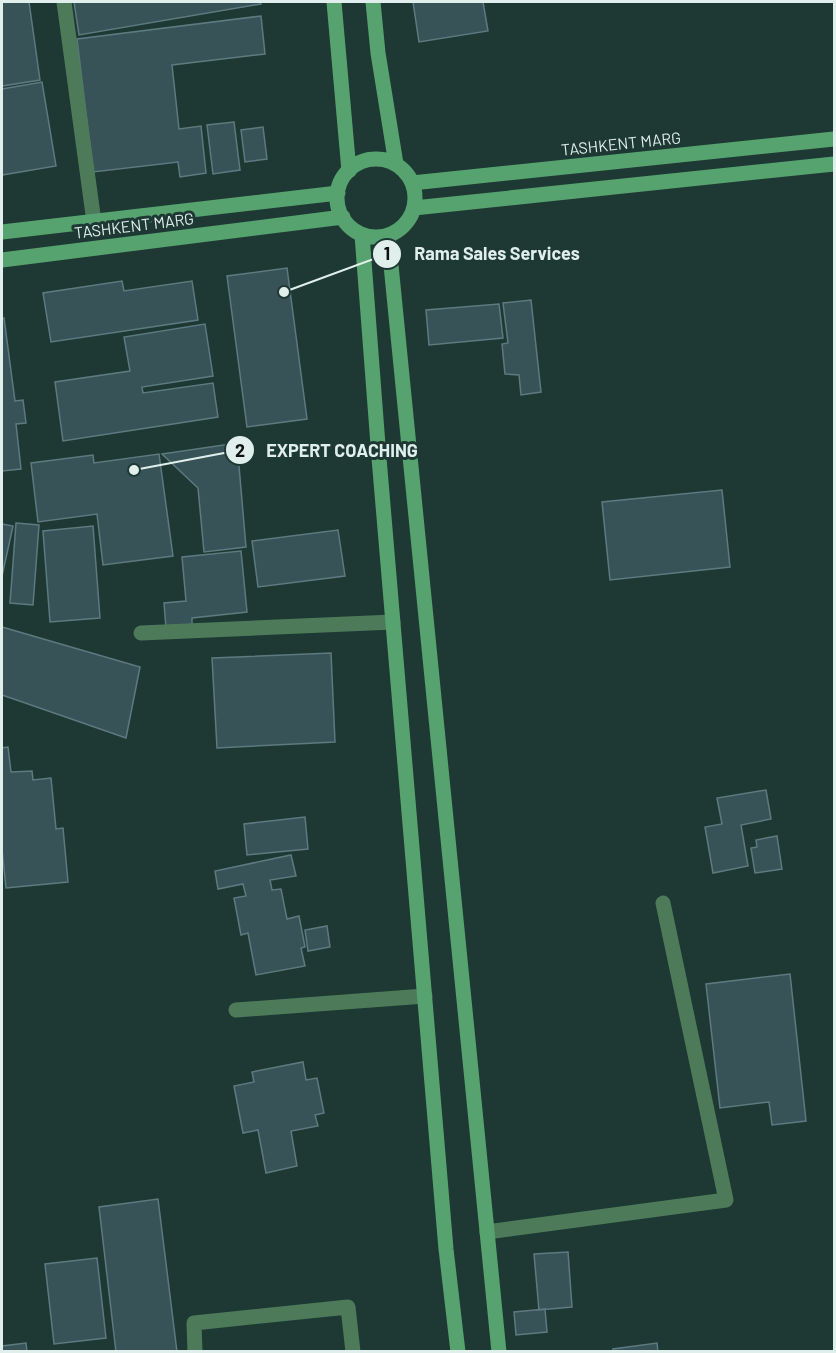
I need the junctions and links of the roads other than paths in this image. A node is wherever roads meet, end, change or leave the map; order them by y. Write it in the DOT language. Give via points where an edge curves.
graph roads {
  1 [pos="64,2"];
  2 [pos="334,2"];
  3 [pos="373,2"];
  4 [pos="834,139"];
  5 [pos="396,164"];
  6 [pos="834,164"];
  7 [pos="349,171"];
  8 [pos="412,183"];
  9 [pos="338,193"];
  10 [pos="414,208"];
  11 [pos="343,217"];
  12 [pos="94,222"];
  13 [pos="2,232"];
  14 [pos="362,234"];
  15 [pos="388,235"];
  16 [pos="2,260"];
  17 [pos="393,622"];
  18 [pos="141,633"];
  19 [pos="663,903"];
  20 [pos="425,996"];
  21 [pos="236,1010"];
  22 [pos="487,1232"];
  23 [pos="195,1352"];
  24 [pos="353,1352"];
  25 [pos="458,1352"];
  26 [pos="499,1352"];
  1 -- 12 [label="street"];
  2 -- 7 [label="street"];
  3 -- 5 [label="street"];
  4 -- 8 [label="street, TASHKENT MARG"];
  5 -- 7 [label="street" via="371,159"];
  5 -- 8 [label="street"];
  6 -- 10 [label="street"];
  7 -- 9 [label="street"];
  8 -- 10 [label="street"];
  9 -- 11 [label="street"];
  9 -- 12 [label="street, TASHKENT MARG"];
  10 -- 15 [label="street" via="409,220"];
  11 -- 14 [label="street"];
  11 -- 16 [label="street, TASHKENT MARG"];
  12 -- 13 [label="street, TASHKENT MARG"];
  14 -- 15 [label="street"];
  14 -- 17 [label="street"];
  15 -- 22 [label="street"];
  17 -- 18 [label="street"];
  17 -- 20 [label="street"];
  19 -- 22 [label="street" via="726,1200"];
  20 -- 21 [label="street"];
  20 -- 25 [label="street"];
  22 -- 26 [label="street"];
  23 -- 24 [label="street" via="194,1323 348,1307"];
}
